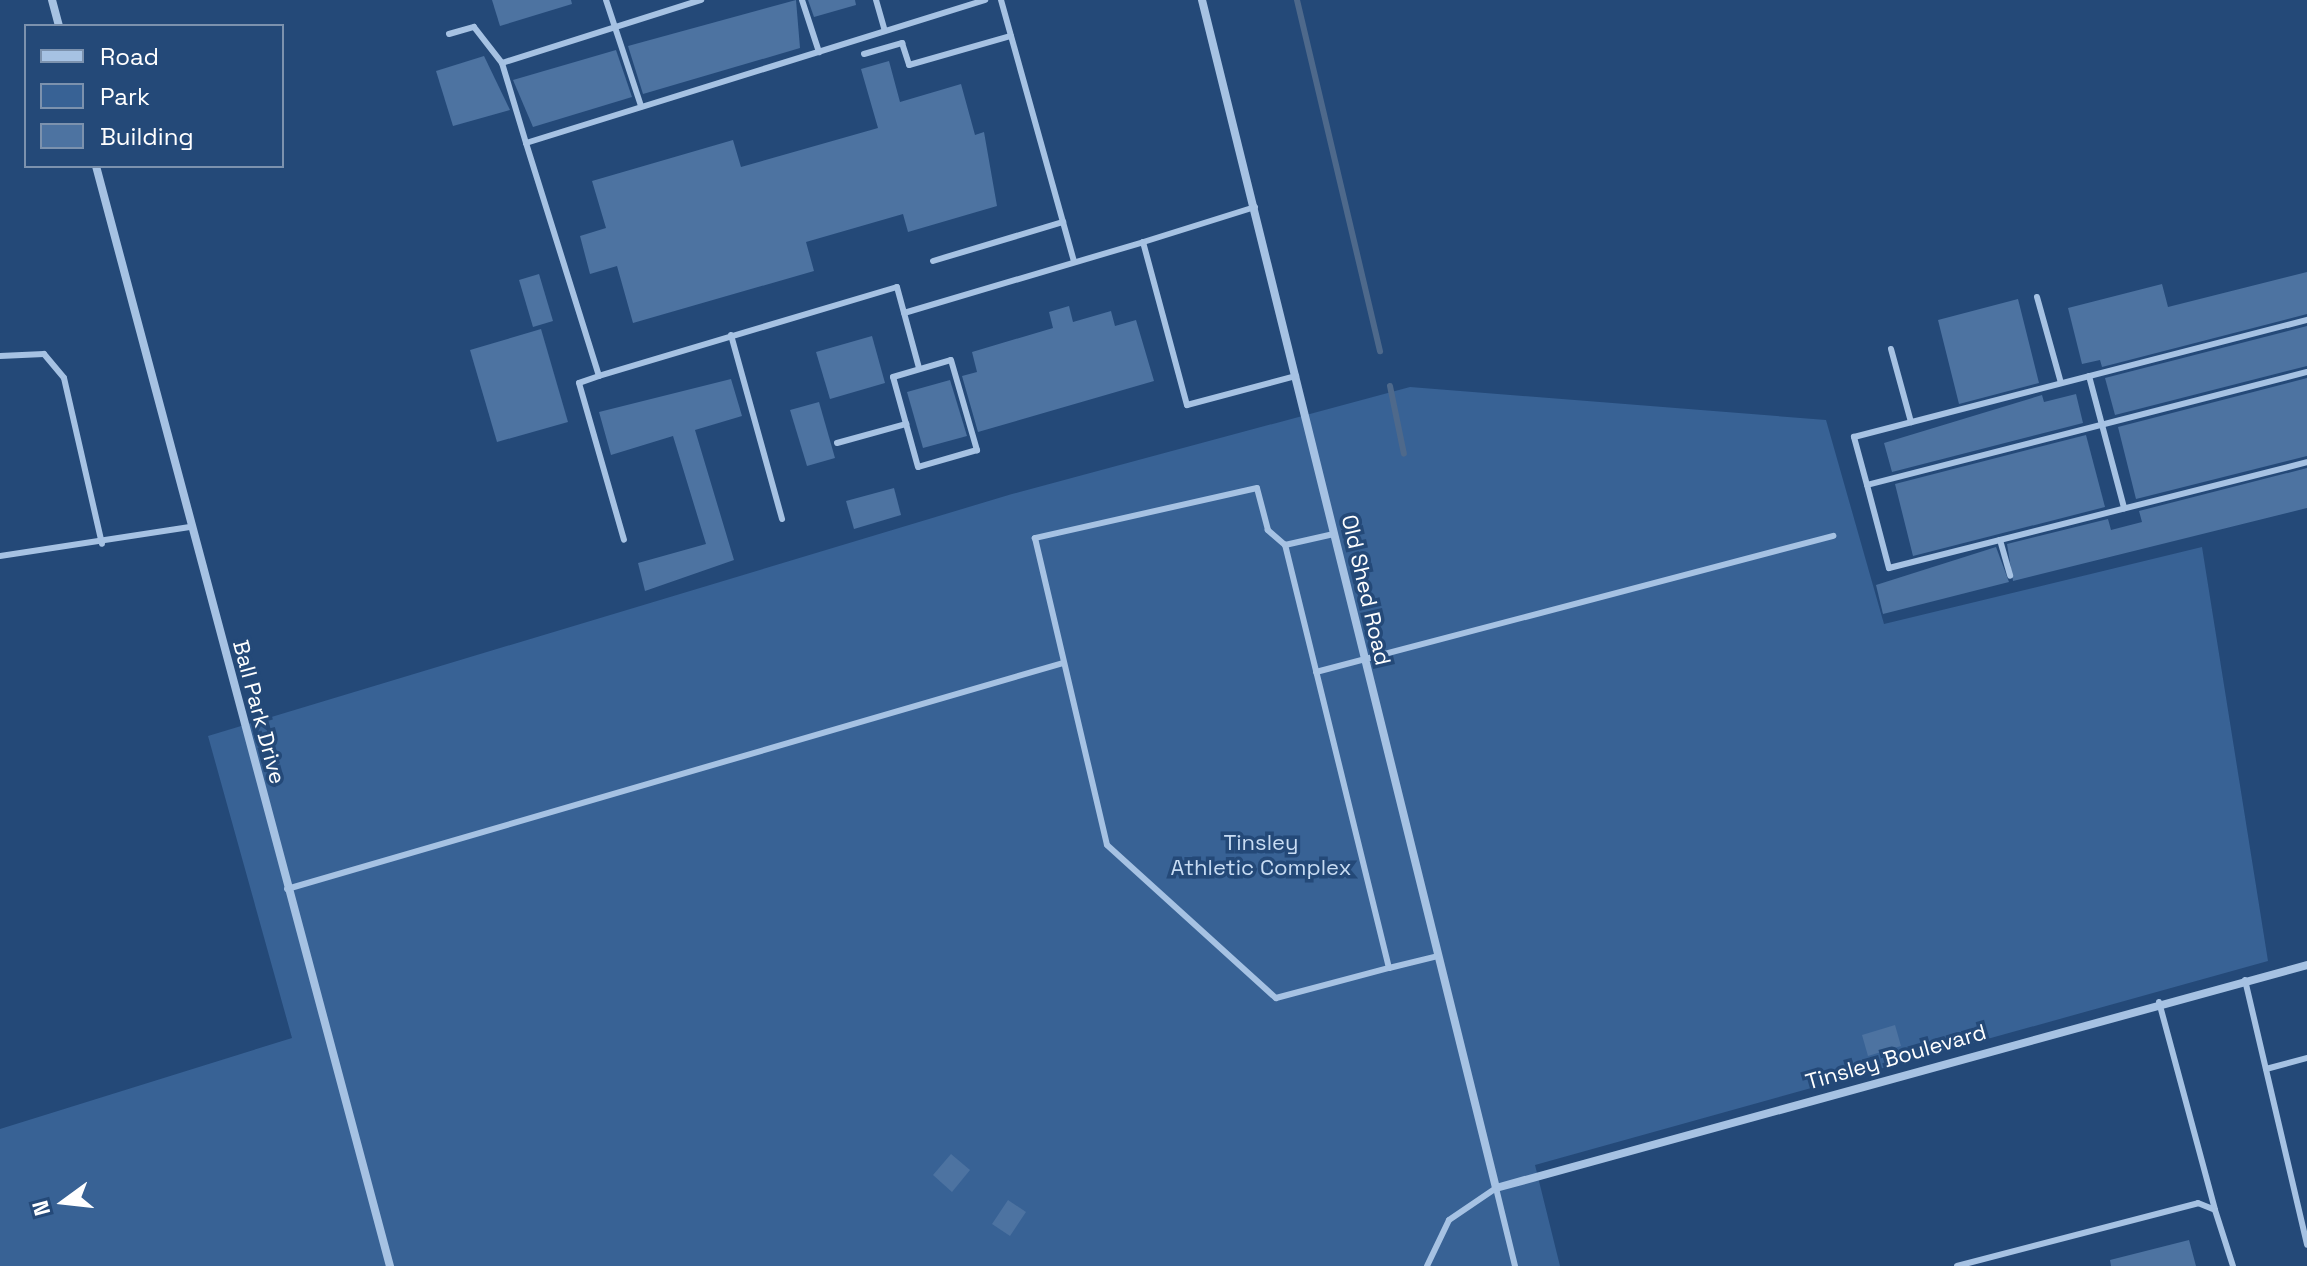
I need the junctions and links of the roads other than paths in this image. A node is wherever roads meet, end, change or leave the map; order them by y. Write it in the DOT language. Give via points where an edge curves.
graph roads {
  1 [pos="52,0"];
  2 [pos="606,0"];
  3 [pos="701,0"];
  4 [pos="802,0"];
  5 [pos="876,0"];
  6 [pos="985,0"];
  7 [pos="1001,0"];
  8 [pos="1202,0"];
  9 [pos="58,24"];
  10 [pos="615,27"];
  11 [pos="885,31"];
  12 [pos="449,34"];
  13 [pos="1011,36"];
  14 [pos="819,52"];
  15 [pos="864,54"];
  16 [pos="502,63"];
  17 [pos="641,106"];
  18 [pos="526,143"];
  19 [pos="97,168"];
  20 [pos="1255,207"];
  21 [pos="1063,222"];
  22 [pos="1143,242"];
  23 [pos="933,261"];
  24 [pos="1074,262"];
  25 [pos="2037,297"];
  26 [pos="904,313"];
  27 [pos="2307,320"];
  28 [pos="731,335"];
  29 [pos="1891,349"];
  30 [pos="0,356"];
  31 [pos="919,368"];
  32 [pos="2307,372"];
  33 [pos="599,376"];
  34 [pos="1296,376"];
  35 [pos="2089,376"];
  36 [pos="2061,383"];
  37 [pos="1911,422"];
  38 [pos="906,424"];
  39 [pos="2101,425"];
  40 [pos="837,443"];
  41 [pos="2307,462"];
  42 [pos="1867,485"];
  43 [pos="2124,508"];
  44 [pos="782,519"];
  45 [pos="190,527"];
  46 [pos="1334,534"];
  47 [pos="1833,536"];
  48 [pos="624,540"];
  49 [pos="2000,540"];
  50 [pos="102,544"];
  51 [pos="1285,545"];
  52 [pos="0,556"];
  53 [pos="2010,576"];
  54 [pos="1364,660"];
  55 [pos="1063,663"];
  56 [pos="1316,672"];
  57 [pos="287,889"];
  58 [pos="1438,956"];
  59 [pos="2307,965"];
  60 [pos="1389,968"];
  61 [pos="2245,978"];
  62 [pos="2159,1002"];
  63 [pos="2307,1058"];
  64 [pos="2266,1069"];
  65 [pos="1496,1188"];
  66 [pos="2215,1210"];
  67 [pos="2307,1245"];
  68 [pos="390,1266"];
  69 [pos="1427,1266"];
  70 [pos="1515,1266"];
  71 [pos="1957,1266"];
  72 [pos="2233,1266"];
  1 -- 9 [label="street"];
  2 -- 10 [label="lane"];
  3 -- 10 [label="lane"];
  4 -- 14 [label="lane"];
  5 -- 11 [label="lane"];
  6 -- 11 [label="lane"];
  7 -- 13 [label="lane"];
  8 -- 20 [label="street, Old Shed Road"];
  10 -- 16 [label="lane"];
  10 -- 17 [label="lane"];
  11 -- 14 [label="lane"];
  12 -- 16 [label="lane" via="474,27"];
  13 -- 15 [label="lane" via="909,65 902,43"];
  13 -- 21 [label="lane"];
  14 -- 17 [label="lane"];
  16 -- 18 [label="lane"];
  17 -- 18 [label="lane"];
  18 -- 33 [label="lane"];
  19 -- 45 [label="street, Ball Park Drive"];
  20 -- 22 [label="lane"];
  20 -- 34 [label="street, Old Shed Road"];
  21 -- 23 [label="lane"];
  21 -- 24 [label="lane"];
  22 -- 24 [label="lane"];
  22 -- 34 [label="lane" via="1187,405"];
  24 -- 26 [label="lane"];
  25 -- 36 [label="lane"];
  26 -- 28 [label="lane" via="897,287"];
  26 -- 31 [label="lane"];
  27 -- 35 [label="lane"];
  28 -- 33 [label="lane"];
  28 -- 44 [label="lane"];
  29 -- 37 [label="lane"];
  30 -- 50 [label="lane" via="44,354 64,378"];
  31 -- 38 [label="lane" via="893,377"];
  31 -- 38 [label="lane" via="951,360 977,450 918,467"];
  32 -- 39 [label="lane"];
  33 -- 48 [label="lane" via="579,383"];
  34 -- 46 [label="street, Old Shed Road"];
  35 -- 36 [label="lane"];
  35 -- 39 [label="lane"];
  36 -- 37 [label="lane"];
  37 -- 42 [label="lane" via="1854,437"];
  38 -- 40 [label="lane"];
  39 -- 42 [label="lane"];
  39 -- 43 [label="lane"];
  41 -- 43 [label="lane"];
  42 -- 49 [label="lane" via="1889,568"];
  43 -- 49 [label="lane"];
  45 -- 50 [label="lane"];
  45 -- 57 [label="street, Ball Park Drive"];
  46 -- 51 [label="lane"];
  46 -- 54 [label="street, Old Shed Road"];
  47 -- 54 [label="lane"];
  49 -- 53 [label="lane"];
  50 -- 52 [label="lane"];
  51 -- 55 [label="lane" via="1268,530 1257,488 1035,538"];
  51 -- 56 [label="lane"];
  54 -- 56 [label="lane"];
  54 -- 58 [label="street, Old Shed Road"];
  55 -- 57 [label="lane"];
  55 -- 60 [label="lane" via="1107,845 1276,998"];
  56 -- 60 [label="lane"];
  57 -- 68 [label="street, Ball Park Drive"];
  58 -- 60 [label="lane"];
  58 -- 65 [label="street, Old Shed Road"];
  59 -- 61 [label="street, Tinsley Boulevard"];
  61 -- 62 [label="street, Tinsley Boulevard"];
  61 -- 64 [label="lane"];
  62 -- 65 [label="street, Tinsley Boulevard"];
  62 -- 66 [label="lane"];
  63 -- 64 [label="lane"];
  64 -- 67 [label="lane"];
  65 -- 69 [label="lane" via="1449,1220"];
  65 -- 70 [label="lane"];
  66 -- 71 [label="lane" via="2198,1203"];
  66 -- 72 [label="lane"];
}
